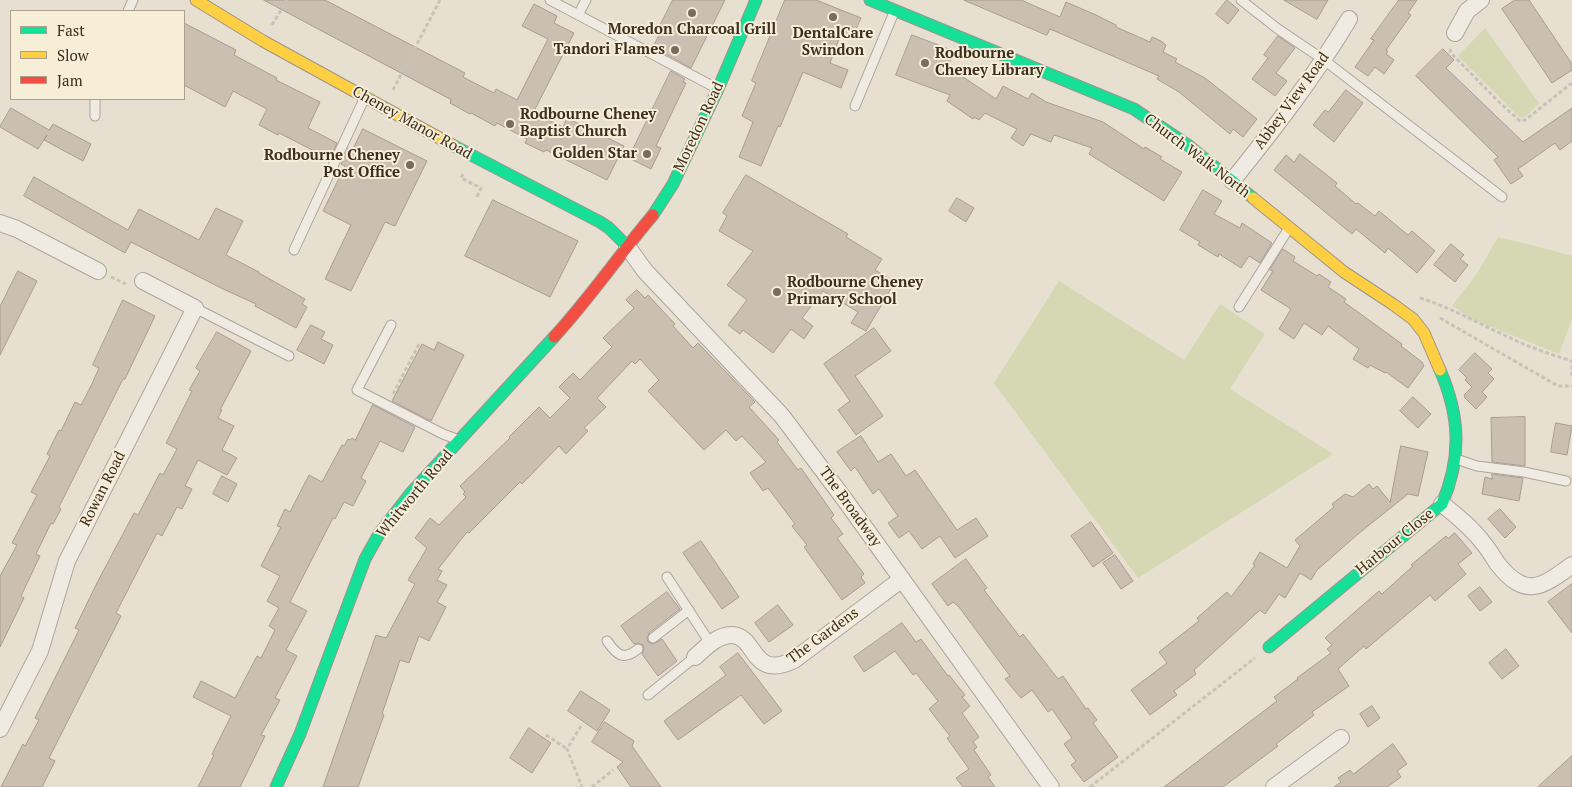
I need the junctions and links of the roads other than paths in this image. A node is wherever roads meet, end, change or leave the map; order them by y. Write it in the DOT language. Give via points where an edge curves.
graph roads {
  1 [pos="196,0"];
  2 [pos="550,0"];
  3 [pos="586,0"];
  4 [pos="756,0"];
  5 [pos="870,0"];
  6 [pos="1241,0"];
  7 [pos="1481,0"];
  8 [pos="895,10"];
  9 [pos="578,15"];
  10 [pos="1349,19"];
  11 [pos="1455,33"];
  12 [pos="1324,60"];
  13 [pos="718,89"];
  14 [pos="365,97"];
  15 [pos="95,100"];
  16 [pos="855,106"];
  17 [pos="95,116"];
  18 [pos="1232,181"];
  19 [pos="1502,196"];
  20 [pos="0,223"];
  21 [pos="1289,228"];
  22 [pos="627,246"];
  23 [pos="294,250"];
  24 [pos="98,270"];
  25 [pos="143,281"];
  26 [pos="1239,307"];
  27 [pos="195,308"];
  28 [pos="1416,322"];
  29 [pos="391,325"];
  30 [pos="289,356"];
  31 [pos="460,440"];
  32 [pos="1454,458"];
  33 [pos="1566,481"];
  34 [pos="1442,504"];
  35 [pos="1572,565"];
  36 [pos="667,577"];
  37 [pos="902,579"];
  38 [pos="689,610"];
  39 [pos="653,638"];
  40 [pos="607,641"];
  41 [pos="710,644"];
  42 [pos="1269,647"];
  43 [pos="638,649"];
  44 [pos="695,657"];
  45 [pos="648,695"];
  46 [pos="0,729"];
  47 [pos="1341,738"];
  48 [pos="276,787"];
  49 [pos="1051,787"];
  50 [pos="1274,787"];
  1 -- 14 [label="street, Cheney Manor Road"];
  2 -- 9 [label="lane"];
  3 -- 9 [label="lane"];
  4 -- 13 [label="street, Moredon Road"];
  5 -- 8 [label="street, Church Walk North"];
  6 -- 12 [label="lane"];
  7 -- 11 [label="street" via="1467,12"];
  8 -- 16 [label="lane"];
  8 -- 18 [label="street, Church Walk North" via="1134,109"];
  9 -- 13 [label="lane"];
  10 -- 12 [label="street, Abbey View Road"];
  12 -- 18 [label="street, Abbey View Road"];
  12 -- 19 [label="lane"];
  13 -- 22 [label="street, Moredon Road" via="666,196 656,213"];
  14 -- 22 [label="street, Cheney Manor Road" via="600,222"];
  14 -- 23 [label="lane"];
  15 -- 17 [label="lane"];
  18 -- 21 [label="street, Church Walk North"];
  20 -- 24 [label="street" via="17,228"];
  21 -- 26 [label="lane"];
  21 -- 28 [label="street, Church Walk North" via="1345,273"];
  22 -- 31 [label="street, Whitworth Road" via="563,327"];
  22 -- 37 [label="street, The Broadway" via="645,271 782,416"];
  25 -- 27 [label="street"];
  27 -- 30 [label="lane"];
  27 -- 46 [label="street, Rowan Road" via="67,561 40,651"];
  28 -- 32 [label="street, Harbour Close" via="1430,345 1451,400 1456,424"];
  29 -- 31 [label="lane" via="357,390"];
  31 -- 48 [label="street, Whitworth Road" via="410,494 365,558 300,734"];
  32 -- 33 [label="lane" via="1477,466"];
  32 -- 34 [label="street, Harbour Close" via="1451,480"];
  34 -- 35 [label="street" via="1474,532 1516,582 1538,586"];
  34 -- 42 [label="street, Harbour Close"];
  36 -- 38 [label="lane"];
  37 -- 41 [label="street, The Gardens" via="782,666 765,664 737,636 726,636"];
  37 -- 49 [label="street, The Broadway"];
  38 -- 39 [label="lane"];
  38 -- 41 [label="lane"];
  40 -- 43 [label="lane" via="614,652 623,656"];
  41 -- 44 [label="street, The Gardens"];
  44 -- 45 [label="lane"];
  47 -- 50 [label="street"];
}
